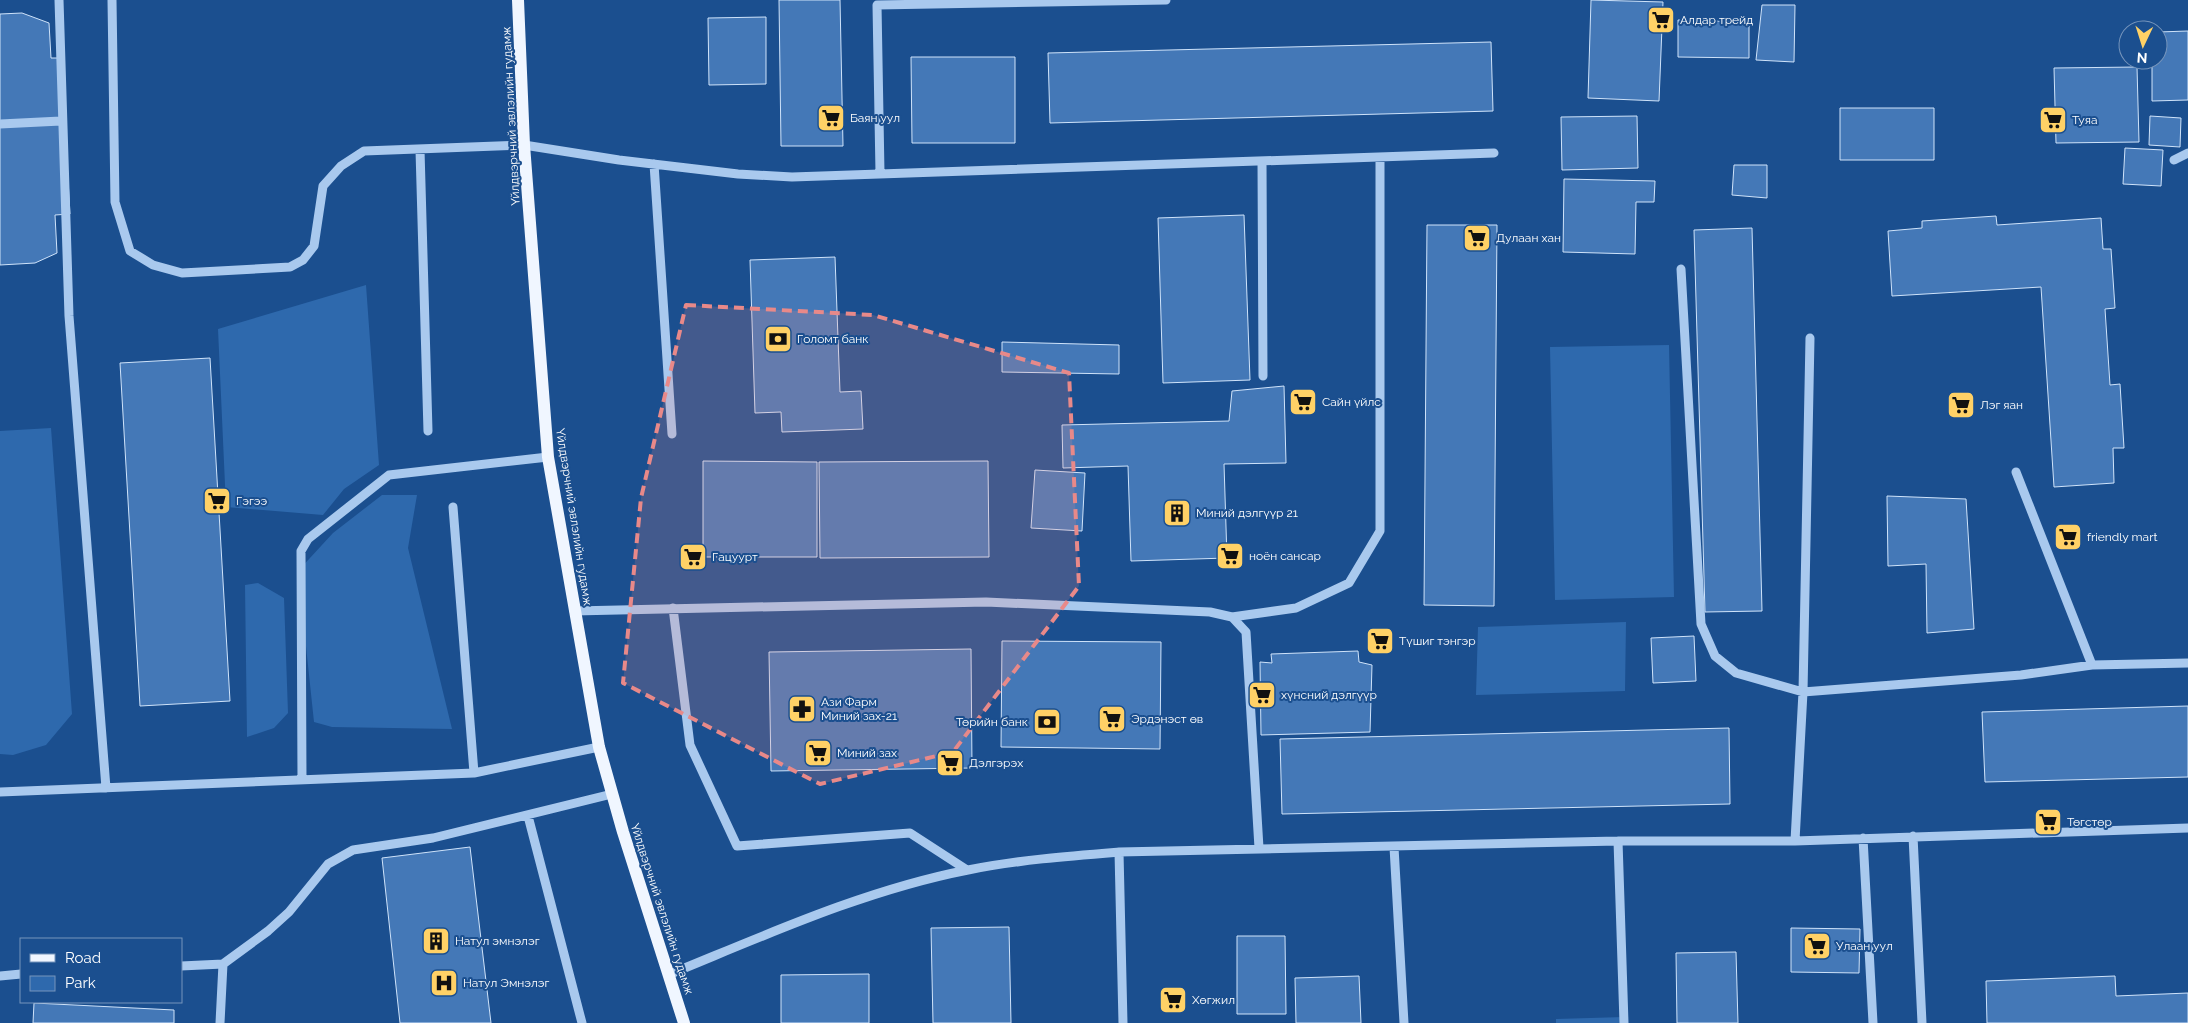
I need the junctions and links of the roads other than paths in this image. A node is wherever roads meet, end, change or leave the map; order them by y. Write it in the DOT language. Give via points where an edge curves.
graph roads {
  1 [pos="59,0"];
  2 [pos="112,0"];
  3 [pos="518,0"];
  4 [pos="1166,0"];
  5 [pos="876,3"];
  6 [pos="61,121"];
  7 [pos="0,124"];
  8 [pos="524,145"];
  9 [pos="420,150"];
  10 [pos="1494,153"];
  11 [pos="2188,153"];
  12 [pos="1380,157"];
  13 [pos="1262,160"];
  14 [pos="2174,160"];
  15 [pos="654,164"];
  16 [pos="880,173"];
  17 [pos="1681,270"];
  18 [pos="1810,338"];
  19 [pos="1263,376"];
  20 [pos="428,430"];
  21 [pos="672,434"];
  22 [pos="548,457"];
  23 [pos="2016,472"];
  24 [pos="453,507"];
  25 [pos="673,608"];
  26 [pos="574,611"];
  27 [pos="1232,617"];
  28 [pos="2188,663"];
  29 [pos="2092,665"];
  30 [pos="1803,692"];
  31 [pos="599,747"];
  32 [pos="474,773"];
  33 [pos="302,780"];
  34 [pos="106,788"];
  35 [pos="0,792"];
  36 [pos="612,794"];
  37 [pos="528,816"];
  38 [pos="2188,828"];
  39 [pos="1913,836"];
  40 [pos="1863,838"];
  41 [pos="1618,841"];
  42 [pos="1796,841"];
  43 [pos="1394,847"];
  44 [pos="1260,848"];
  45 [pos="1119,852"];
  46 [pos="968,870"];
  47 [pos="222,964"];
  48 [pos="182,966"];
  49 [pos="20,974"];
  50 [pos="670,974"];
  51 [pos="0,976"];
  52 [pos="220,1023"];
  53 [pos="582,1023"];
  54 [pos="684,1023"];
  55 [pos="1123,1023"];
  56 [pos="1404,1023"];
  57 [pos="1624,1023"];
  58 [pos="1873,1023"];
  59 [pos="1922,1023"];
  1 -- 6 [label="street"];
  2 -- 9 [label="street" via="116,202 130,251 153,265 182,274 290,266 303,260 314,246 323,186 341,166 364,152"];
  3 -- 8 [label="main road, Үйлдвэрчний эвлэлийн гудамж"];
  4 -- 5 [label="street"];
  5 -- 16 [label="street"];
  6 -- 7 [label="street"];
  6 -- 34 [label="street" via="69,316"];
  8 -- 9 [label="street"];
  8 -- 15 [label="street"];
  8 -- 22 [label="main road, Үйлдвэрчний эвлэлийн гудамж"];
  9 -- 20 [label="street"];
  10 -- 12 [label="street"];
  11 -- 14 [label="street"];
  12 -- 13 [label="street"];
  12 -- 27 [label="street" via="1380,531 1349,583 1296,608"];
  13 -- 16 [label="street"];
  13 -- 19 [label="street"];
  15 -- 16 [label="street" via="792,177"];
  15 -- 21 [label="street"];
  17 -- 30 [label="street" via="1701,624 1715,656 1736,672"];
  18 -- 30 [label="street"];
  22 -- 26 [label="main road, Үйлдвэрчний эвлэлийн гудамж"];
  22 -- 33 [label="street" via="389,475 308,539 301,551"];
  23 -- 29 [label="street"];
  24 -- 32 [label="street"];
  25 -- 26 [label="street"];
  25 -- 27 [label="street" via="986,602 1210,612"];
  25 -- 46 [label="street" via="690,745 737,846 910,833"];
  26 -- 31 [label="main road, Үйлдвэрчний эвлэлийн гудамж"];
  27 -- 44 [label="street" via="1246,632"];
  28 -- 29 [label="street"];
  29 -- 30 [label="street" via="2021,675"];
  30 -- 42 [label="street"];
  31 -- 32 [label="street"];
  31 -- 36 [label="main road, Үйлдвэрчний эвлэлийн гудамж"];
  32 -- 33 [label="street"];
  33 -- 34 [label="street"];
  34 -- 35 [label="street"];
  36 -- 37 [label="street"];
  36 -- 50 [label="main road, Үйлдвэрчний эвлэлийн гудамж"];
  37 -- 47 [label="street" via="432,838 353,850 328,864 289,912"];
  37 -- 53 [label="street"];
  38 -- 39 [label="street"];
  39 -- 40 [label="street"];
  39 -- 59 [label="street"];
  40 -- 42 [label="street"];
  40 -- 58 [label="street"];
  41 -- 42 [label="street"];
  41 -- 43 [label="street"];
  41 -- 57 [label="street"];
  43 -- 44 [label="street"];
  43 -- 56 [label="street"];
  44 -- 45 [label="street"];
  45 -- 46 [label="street"];
  45 -- 55 [label="street"];
  46 -- 50 [label="street" via="904,886 842,907"];
  47 -- 48 [label="street"];
  47 -- 52 [label="street"];
  49 -- 51 [label="street"];
  50 -- 54 [label="main road, Үйлдвэрчний эвлэлийн гудамж"];
}
